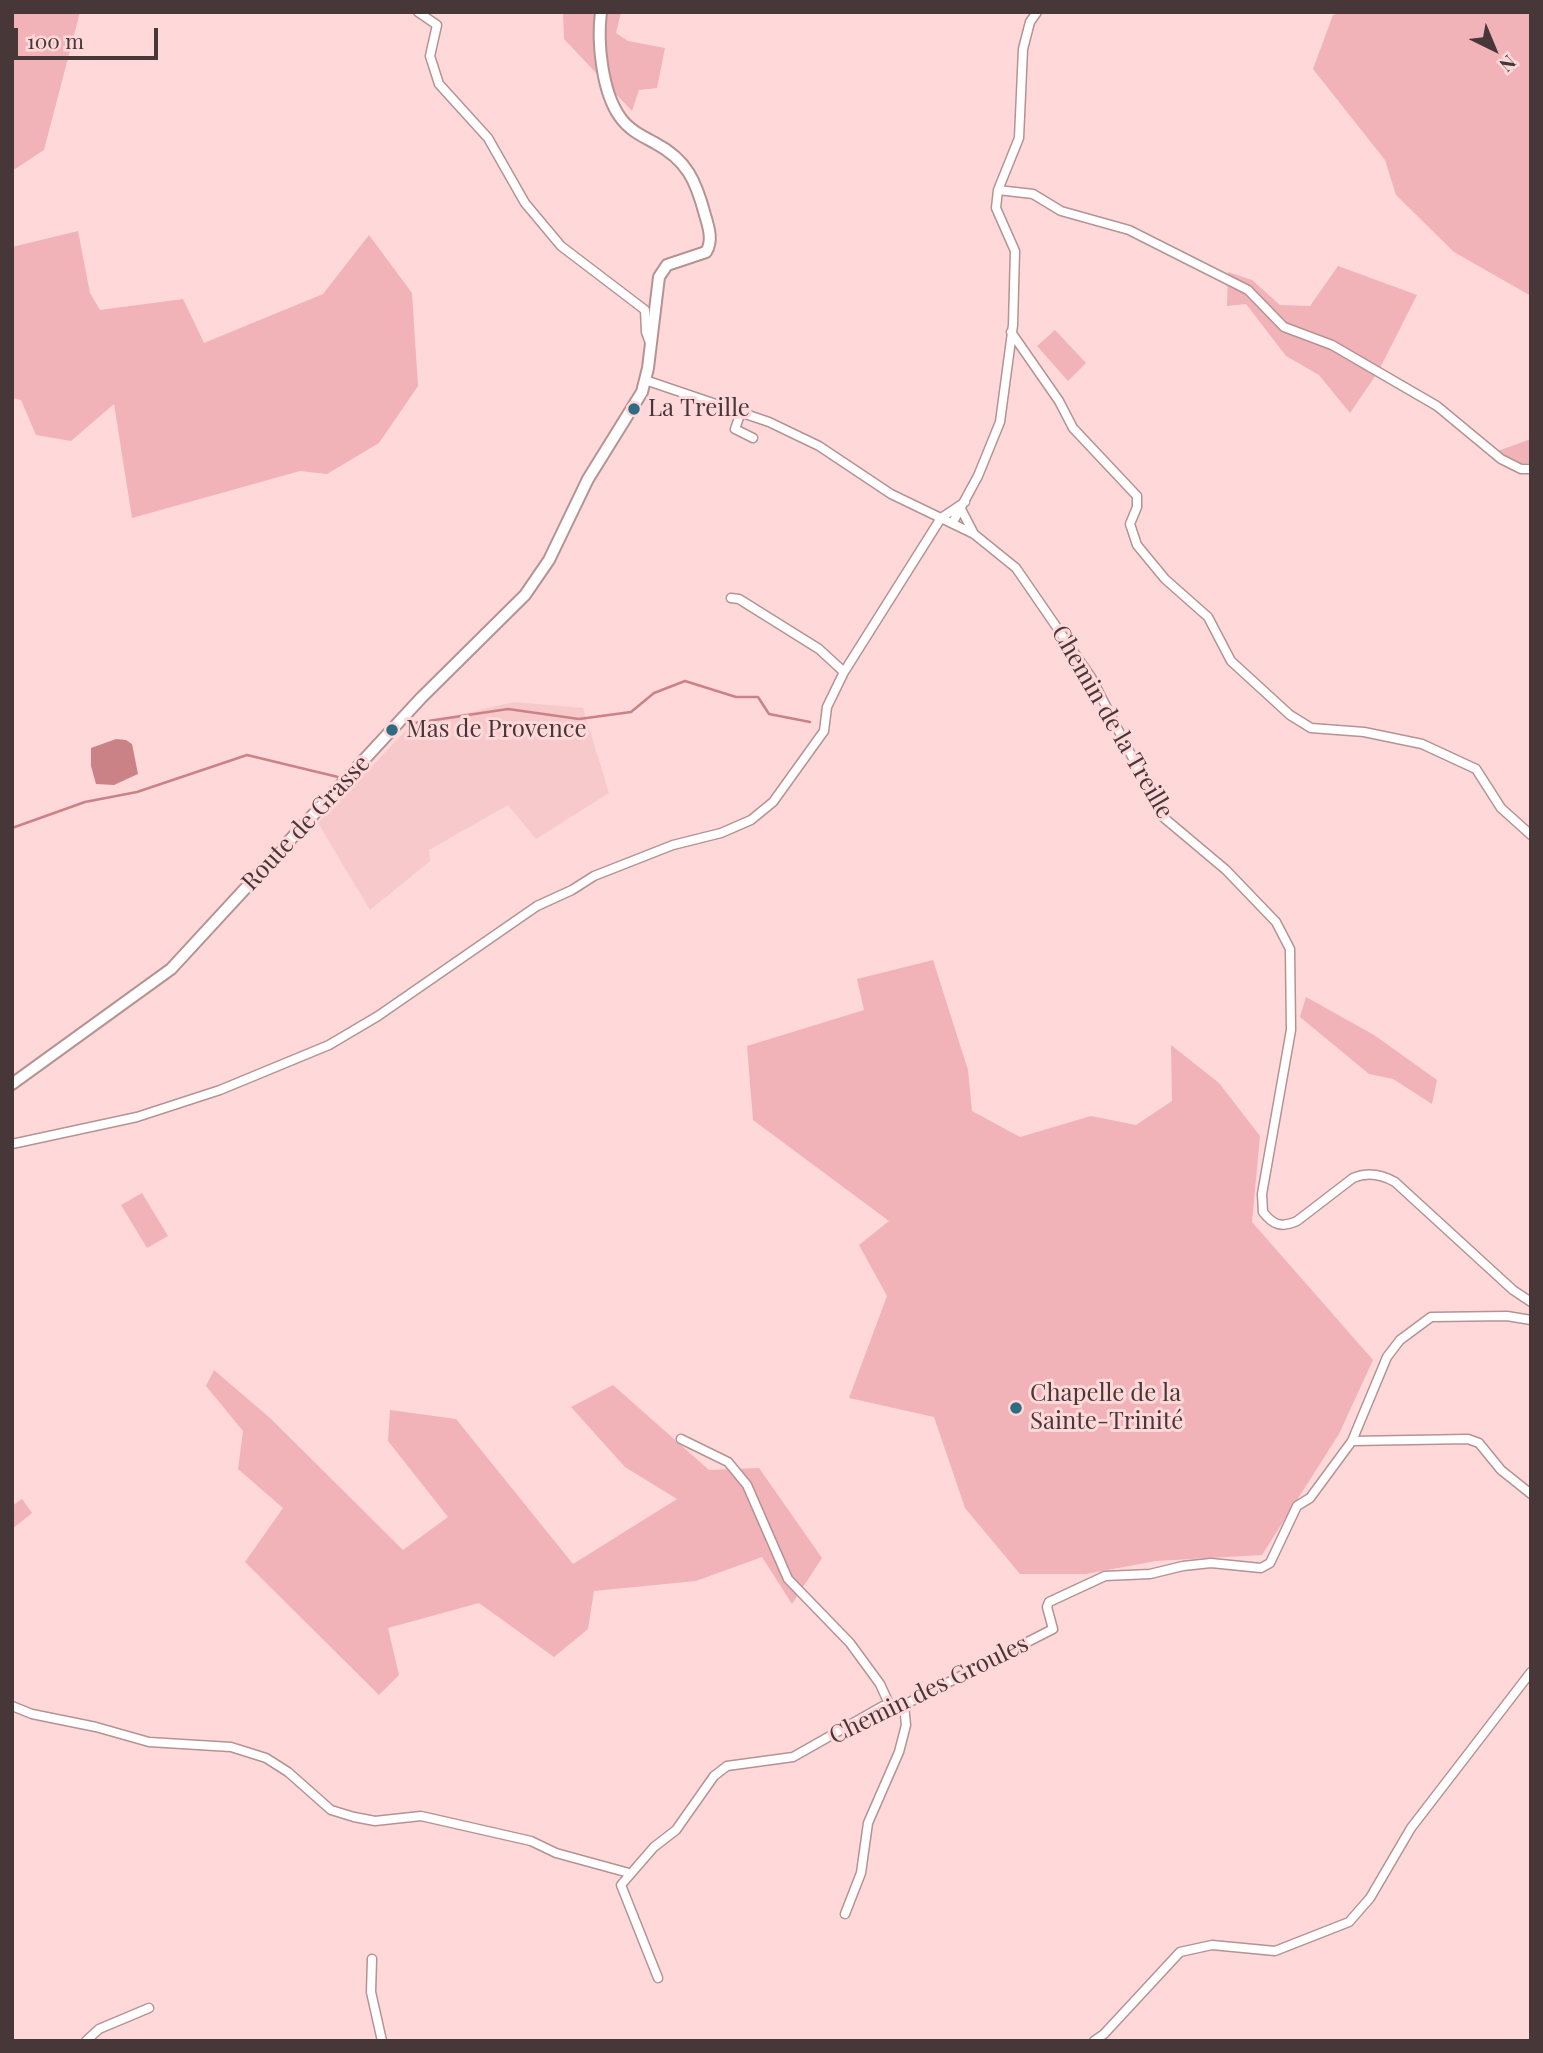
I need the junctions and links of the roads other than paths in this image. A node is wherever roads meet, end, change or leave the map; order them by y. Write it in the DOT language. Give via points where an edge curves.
graph roads {
  1 [pos="418,12"];
  2 [pos="601,12"];
  3 [pos="1037,12"];
  4 [pos="998,190"];
  5 [pos="1011,332"];
  6 [pos="650,343"];
  7 [pos="645,380"];
  8 [pos="741,412"];
  9 [pos="753,438"];
  10 [pos="1531,468"];
  11 [pos="963,505"];
  12 [pos="941,518"];
  13 [pos="953,522"];
  14 [pos="974,534"];
  15 [pos="731,598"];
  16 [pos="844,672"];
  17 [pos="1531,835"];
  18 [pos="12,1084"];
  19 [pos="12,1144"];
  20 [pos="1531,1302"];
  21 [pos="1531,1320"];
  22 [pos="681,1439"];
  23 [pos="1352,1441"];
  24 [pos="1531,1494"];
  25 [pos="1531,1672"];
  26 [pos="904,1705"];
  27 [pos="12,1706"];
  28 [pos="890,1706"];
  29 [pos="629,1873"];
  30 [pos="845,1914"];
  31 [pos="372,1959"];
  32 [pos="658,1978"];
  33 [pos="149,2008"];
  34 [pos="86,2041"];
  35 [pos="382,2041"];
  36 [pos="1094,2041"];
  1 -- 6 [label="street" via="437,25 430,56 439,84 488,138 516,190 545,229 645,310"];
  2 -- 6 [label="street, Route de Grasse" via="599,52 618,114 636,133 675,155 689,170 709,233 706,252 662,271"];
  3 -- 4 [label="street" via="1024,49 1019,138"];
  4 -- 5 [label="street" via="996,208 1015,251"];
  4 -- 10 [label="street" via="1033,194 1060,211 1129,230 1248,290 1284,327 1332,345 1437,406 1501,459 1521,469"];
  5 -- 11 [label="street" via="1000,422"];
  5 -- 17 [label="street" via="1073,428 1137,496 1130,524 1137,545 1165,579 1208,617 1224,652 1254,685 1311,729 1364,732 1422,744 1476,769 1500,808"];
  6 -- 7 [label="street, Route de Grasse"];
  7 -- 8 [label="street, Chemin de la Treille"];
  7 -- 18 [label="street, Route de Grasse" via="634,409 588,479 549,560 525,595 421,698 172,969"];
  8 -- 9 [label="street" via="735,429"];
  8 -- 12 [label="street, Chemin de la Treille" via="819,446 891,494"];
  11 -- 12 [label="street"];
  11 -- 13 [label="street"];
  11 -- 14 [label="street"];
  12 -- 13 [label="street, Chemin de la Treille"];
  12 -- 16 [label="street"];
  13 -- 14 [label="street, Chemin de la Treille"];
  14 -- 20 [label="street, Chemin de la Treille" via="1016,568 1053,618 1119,727 1163,817 1226,870 1276,922 1287,942 1291,1030 1262,1194 1265,1215 1286,1225 1353,1178 1381,1175 1395,1182"];
  15 -- 16 [label="street" via="739,598 819,649"];
  16 -- 19 [label="street" via="827,707 824,730 773,802 751,820 594,876 537,906 329,1045 220,1090 137,1117"];
  21 -- 23 [label="street, Chemin des Groules" via="1432,1317 1412,1329 1387,1357"];
  22 -- 28 [label="street" via="728,1462 747,1485 788,1579 850,1643"];
  23 -- 24 [label="street" via="1468,1438 1479,1443 1501,1470"];
  23 -- 26 [label="street, Chemin des Groules" via="1310,1498 1297,1506 1270,1563 1261,1568 1211,1563 1105,1576 1049,1602 1053,1629"];
  25 -- 36 [label="street" via="1410,1828 1370,1898 1349,1922 1275,1951 1212,1945 1180,1952"];
  26 -- 28 [label="street, Chemin des Groules"];
  26 -- 30 [label="street" via="906,1725 899,1752 868,1823 861,1874"];
  27 -- 29 [label="street" via="149,1742 231,1747 266,1758 331,1810 374,1821 421,1816 531,1841 556,1853"];
  28 -- 29 [label="street, Chemin des Groules" via="793,1757 727,1766 714,1776 676,1830"];
  29 -- 32 [label="street" via="621,1885"];
  31 -- 35 [label="street" via="372,1992"];
  33 -- 34 [label="street" via="99,2029"];
}
